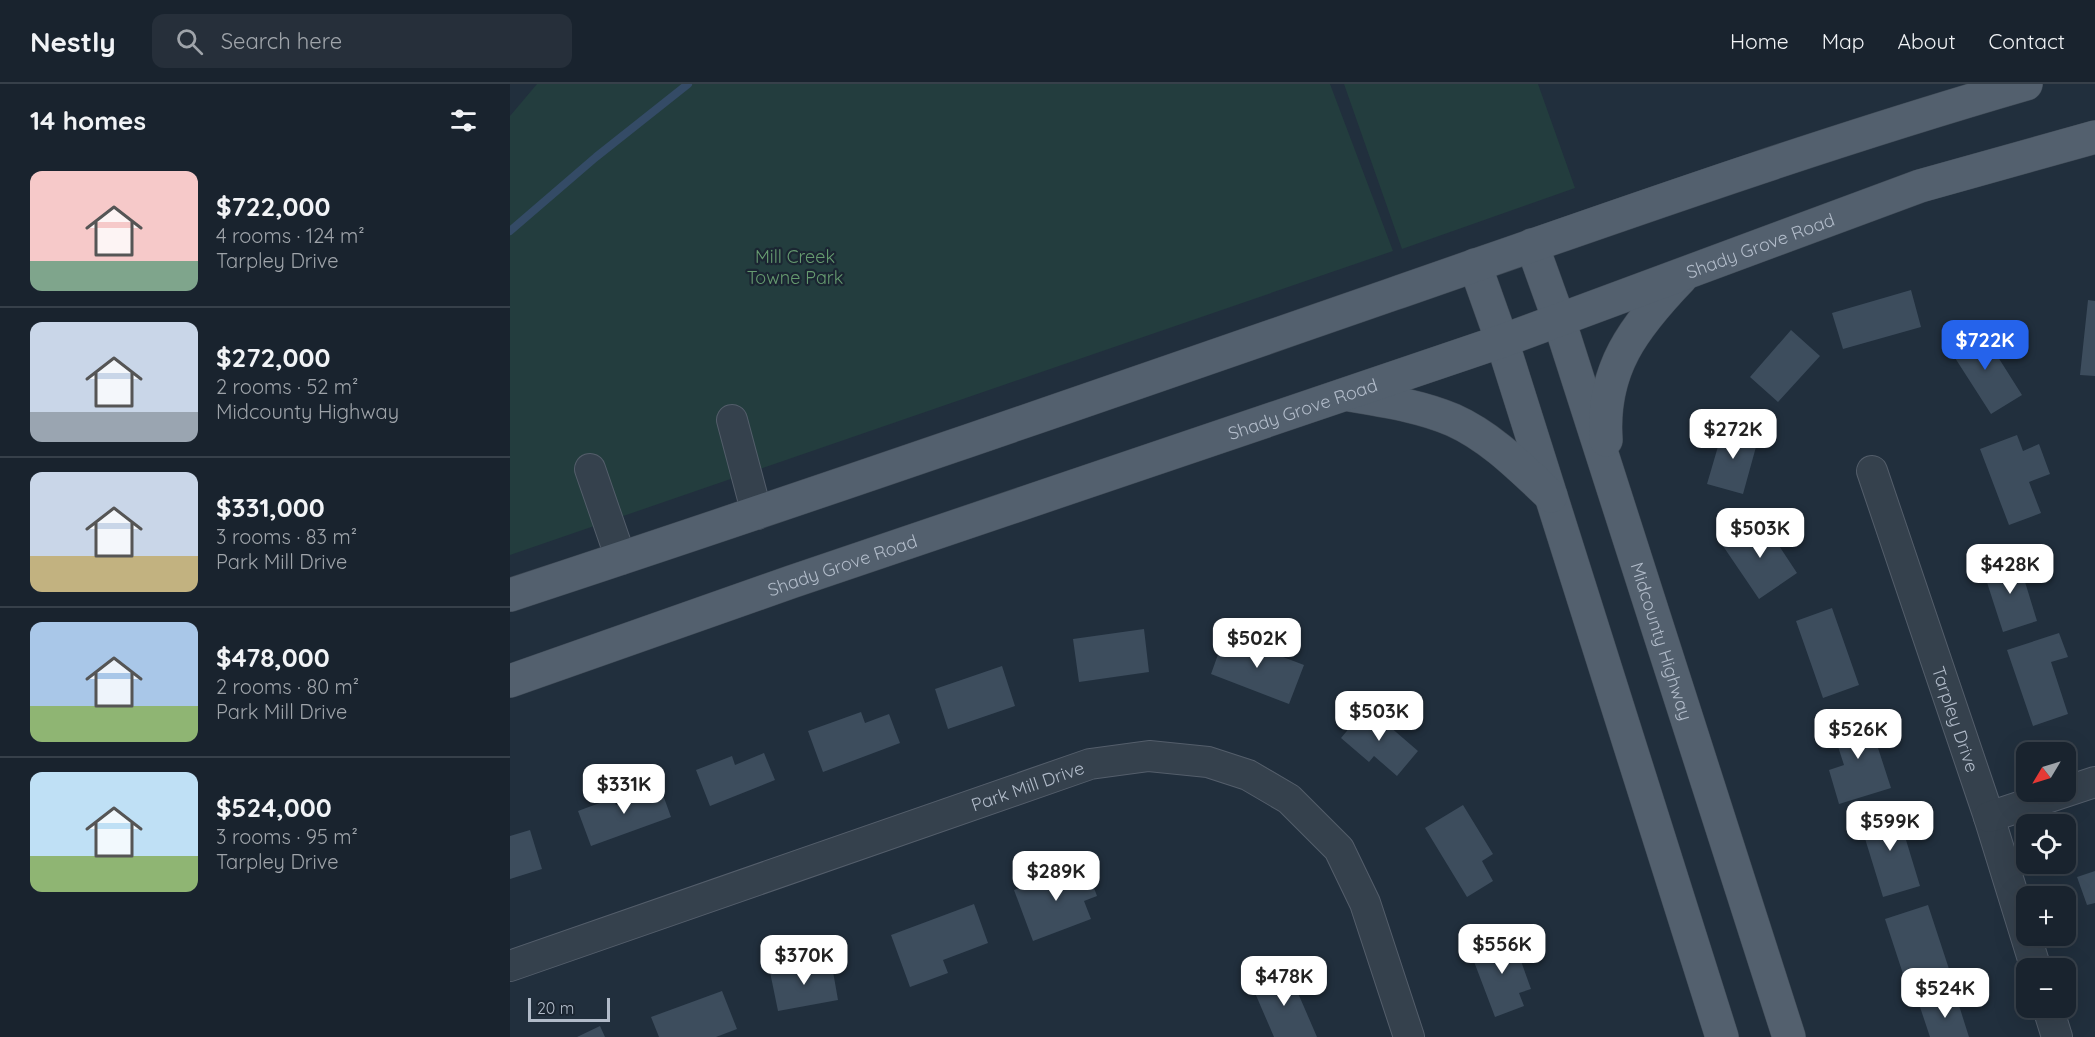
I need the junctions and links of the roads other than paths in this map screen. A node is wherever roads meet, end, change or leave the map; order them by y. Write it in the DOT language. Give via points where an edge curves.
graph roads {
  1 [pos="2026,84"];
  2 [pos="2095,137"];
  3 [pos="1532,245"];
  4 [pos="1475,266"];
  5 [pos="1686,272"];
  6 [pos="1559,320"];
  7 [pos="1502,341"];
  8 [pos="1346,394"];
  9 [pos="732,420"];
  10 [pos="591,469"];
  11 [pos="1872,471"];
  12 [pos="1608,472"];
  13 [pos="1551,495"];
  14 [pos="757,514"];
  15 [pos="621,559"];
  16 [pos="510,596"];
  17 [pos="510,681"];
  18 [pos="2095,782"];
  19 [pos="1989,817"];
  20 [pos="2033,958"];
  21 [pos="510,966"];
  22 [pos="2051,1018"];
  23 [pos="1408,1037"];
  24 [pos="1722,1037"];
  25 [pos="1789,1037"];
  26 [pos="2057,1037"];
  1 -- 3 [label="main road" via="1901,120"];
  2 -- 5 [label="main road, Shady Grove Road" via="1920,186"];
  3 -- 4 [label="main road"];
  3 -- 6 [label="main road, Midcounty Highway"];
  4 -- 7 [label="main road"];
  4 -- 14 [label="main road"];
  5 -- 6 [label="main road, Shady Grove Road"];
  5 -- 12 [label="main road" via="1649,311 1624,348 1610,382 1604,418"];
  6 -- 7 [label="main road, Shady Grove Road"];
  6 -- 12 [label="main road, Midcounty Highway"];
  7 -- 8 [label="main road, Shady Grove Road"];
  7 -- 13 [label="main road"];
  8 -- 13 [label="main road" via="1399,403 1454,421 1498,448"];
  8 -- 17 [label="main road, Shady Grove Road"];
  9 -- 14 [label="street"];
  10 -- 15 [label="street"];
  11 -- 19 [label="street, Tarpley Drive"];
  12 -- 25 [label="main road, Midcounty Highway"];
  13 -- 24 [label="main road"];
  14 -- 15 [label="main road"];
  15 -- 16 [label="main road"];
  18 -- 19 [label="street"];
  19 -- 20 [label="street, Tarpley Drive"];
  21 -- 23 [label="street, Park Mill Drive" via="1090,764 1149,756 1208,762 1248,775 1289,799 1339,849 1365,903"];
  22 -- 26 [label="street"];
}
